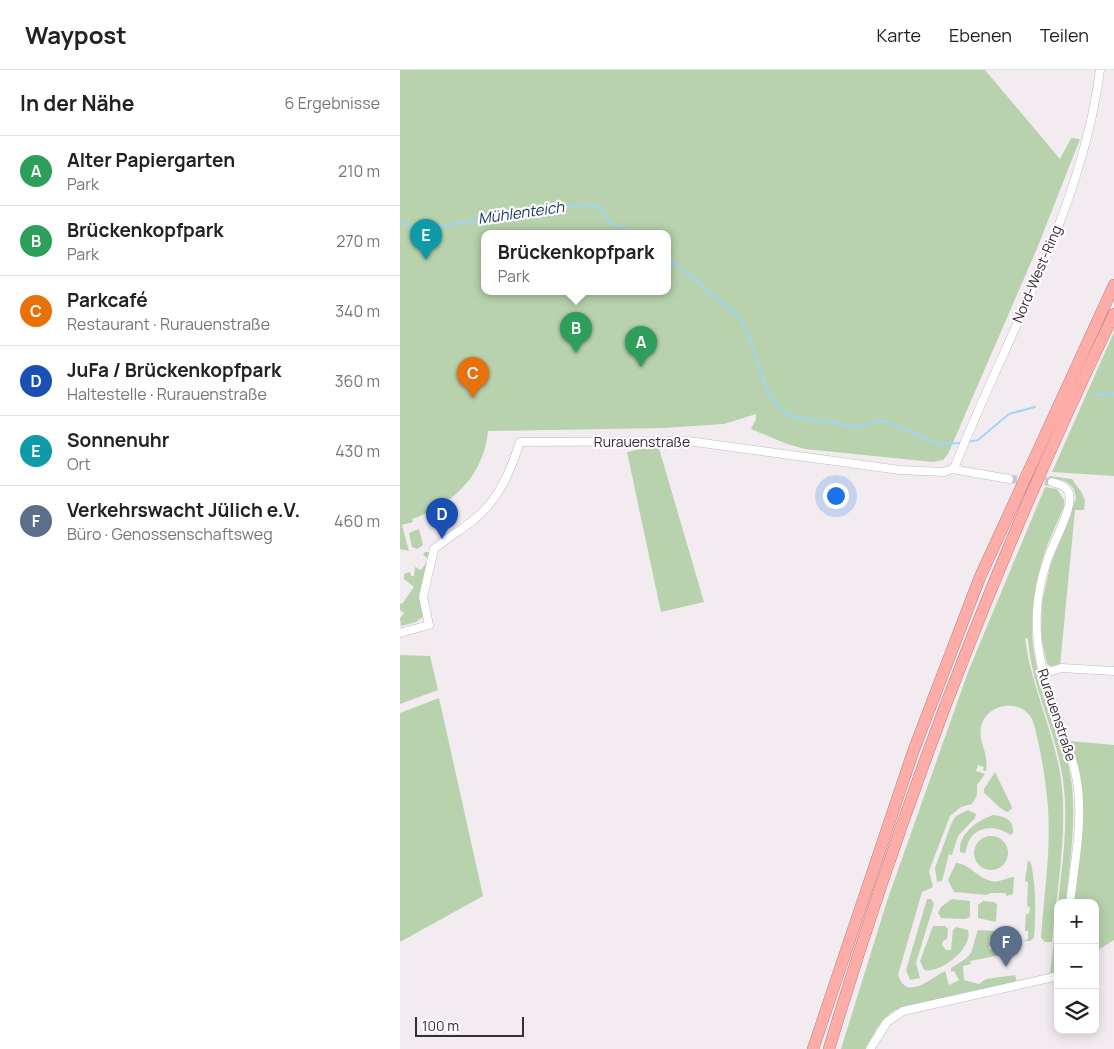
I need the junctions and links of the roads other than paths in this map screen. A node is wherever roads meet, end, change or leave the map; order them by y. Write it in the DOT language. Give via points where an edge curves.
graph roads {
  1 [pos="1100,70"];
  2 [pos="1114,284"];
  3 [pos="1114,314"];
  4 [pos="952,469"];
  5 [pos="1009,478"];
  6 [pos="1052,482"];
  7 [pos="400,633"];
  8 [pos="1114,671"];
  9 [pos="1042,674"];
  10 [pos="1070,899"];
  11 [pos="1054,977"];
  12 [pos="830,1048"];
  13 [pos="813,1049"];
  14 [pos="870,1049"];
  1 -- 4 [label="street, Nord-West-Ring" via="1087,137 1063,213"];
  2 -- 13 [label="highway" via="980,577 913,752"];
  3 -- 12 [label="highway" via="1070,406 958,671 886,875"];
  4 -- 5 [label="street, Rurauenstraße"];
  4 -- 7 [label="street, Rurauenstraße" via="938,472 900,470 688,441 520,442 510,473 496,496 480,515 434,549 424,597 430,625"];
  6 -- 9 [label="street, Rurauenstraße" via="1068,490 1070,501 1041,584 1037,636"];
  8 -- 9 [label="street" via="1061,668"];
  9 -- 10 [label="street, Rurauenstraße" via="1067,743 1078,792"];
  11 -- 14 [label="street" via="903,1011 887,1022"];
}
